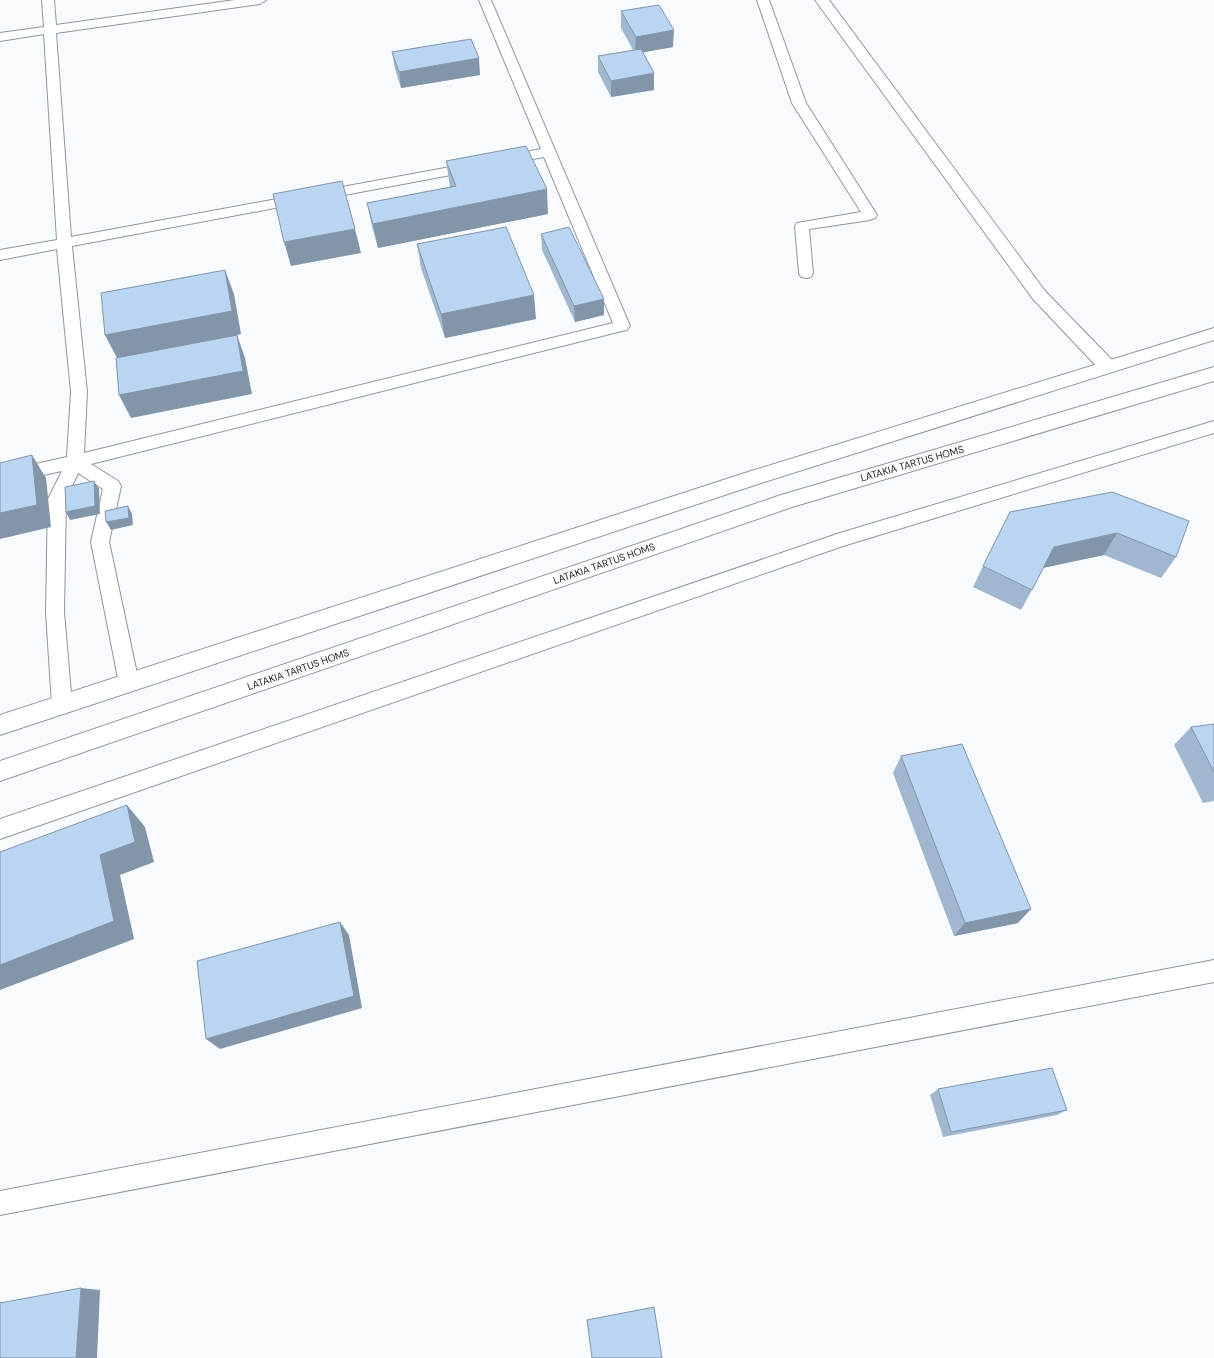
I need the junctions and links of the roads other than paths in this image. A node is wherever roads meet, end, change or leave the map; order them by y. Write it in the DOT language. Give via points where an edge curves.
graph roads {
  1 [pos="48,0"];
  2 [pos="260,0"];
  3 [pos="486,0"];
  4 [pos="763,0"];
  5 [pos="822,0"];
  6 [pos="49,30"];
  7 [pos="0,37"];
  8 [pos="550,152"];
  9 [pos="64,243"];
  10 [pos="0,255"];
  11 [pos="806,273"];
  12 [pos="1214,334"];
  13 [pos="1107,366"];
  14 [pos="1214,374"];
  15 [pos="1214,427"];
  16 [pos="75,462"];
  17 [pos="0,478"];
  18 [pos="129,683"];
  19 [pos="62,705"];
  20 [pos="0,725"];
  21 [pos="0,771"];
  22 [pos="0,829"];
  23 [pos="1214,971"];
  24 [pos="0,1203"];
  1 -- 6 [label="lane"];
  2 -- 6 [label="lane"];
  3 -- 8 [label="lane"];
  4 -- 11 [label="lane" via="799,103 870,215 802,226"];
  5 -- 13 [label="main road" via="1039,296"];
  6 -- 7 [label="lane"];
  6 -- 9 [label="lane"];
  8 -- 9 [label="lane"];
  8 -- 16 [label="lane" via="622,326"];
  9 -- 10 [label="lane"];
  9 -- 16 [label="lane" via="79,392"];
  12 -- 13 [label="main road"];
  13 -- 18 [label="main road" via="756,477"];
  14 -- 21 [label="main road, LATAKIA TARTUS HOMS" via="788,500"];
  15 -- 22 [label="lane" via="840,540"];
  16 -- 17 [label="lane"];
  16 -- 18 [label="lane" via="112,486 100,542"];
  16 -- 19 [label="lane" via="57,499 54,612"];
  18 -- 19 [label="main road"];
  19 -- 20 [label="main road"];
  23 -- 24 [label="lane"];
}
